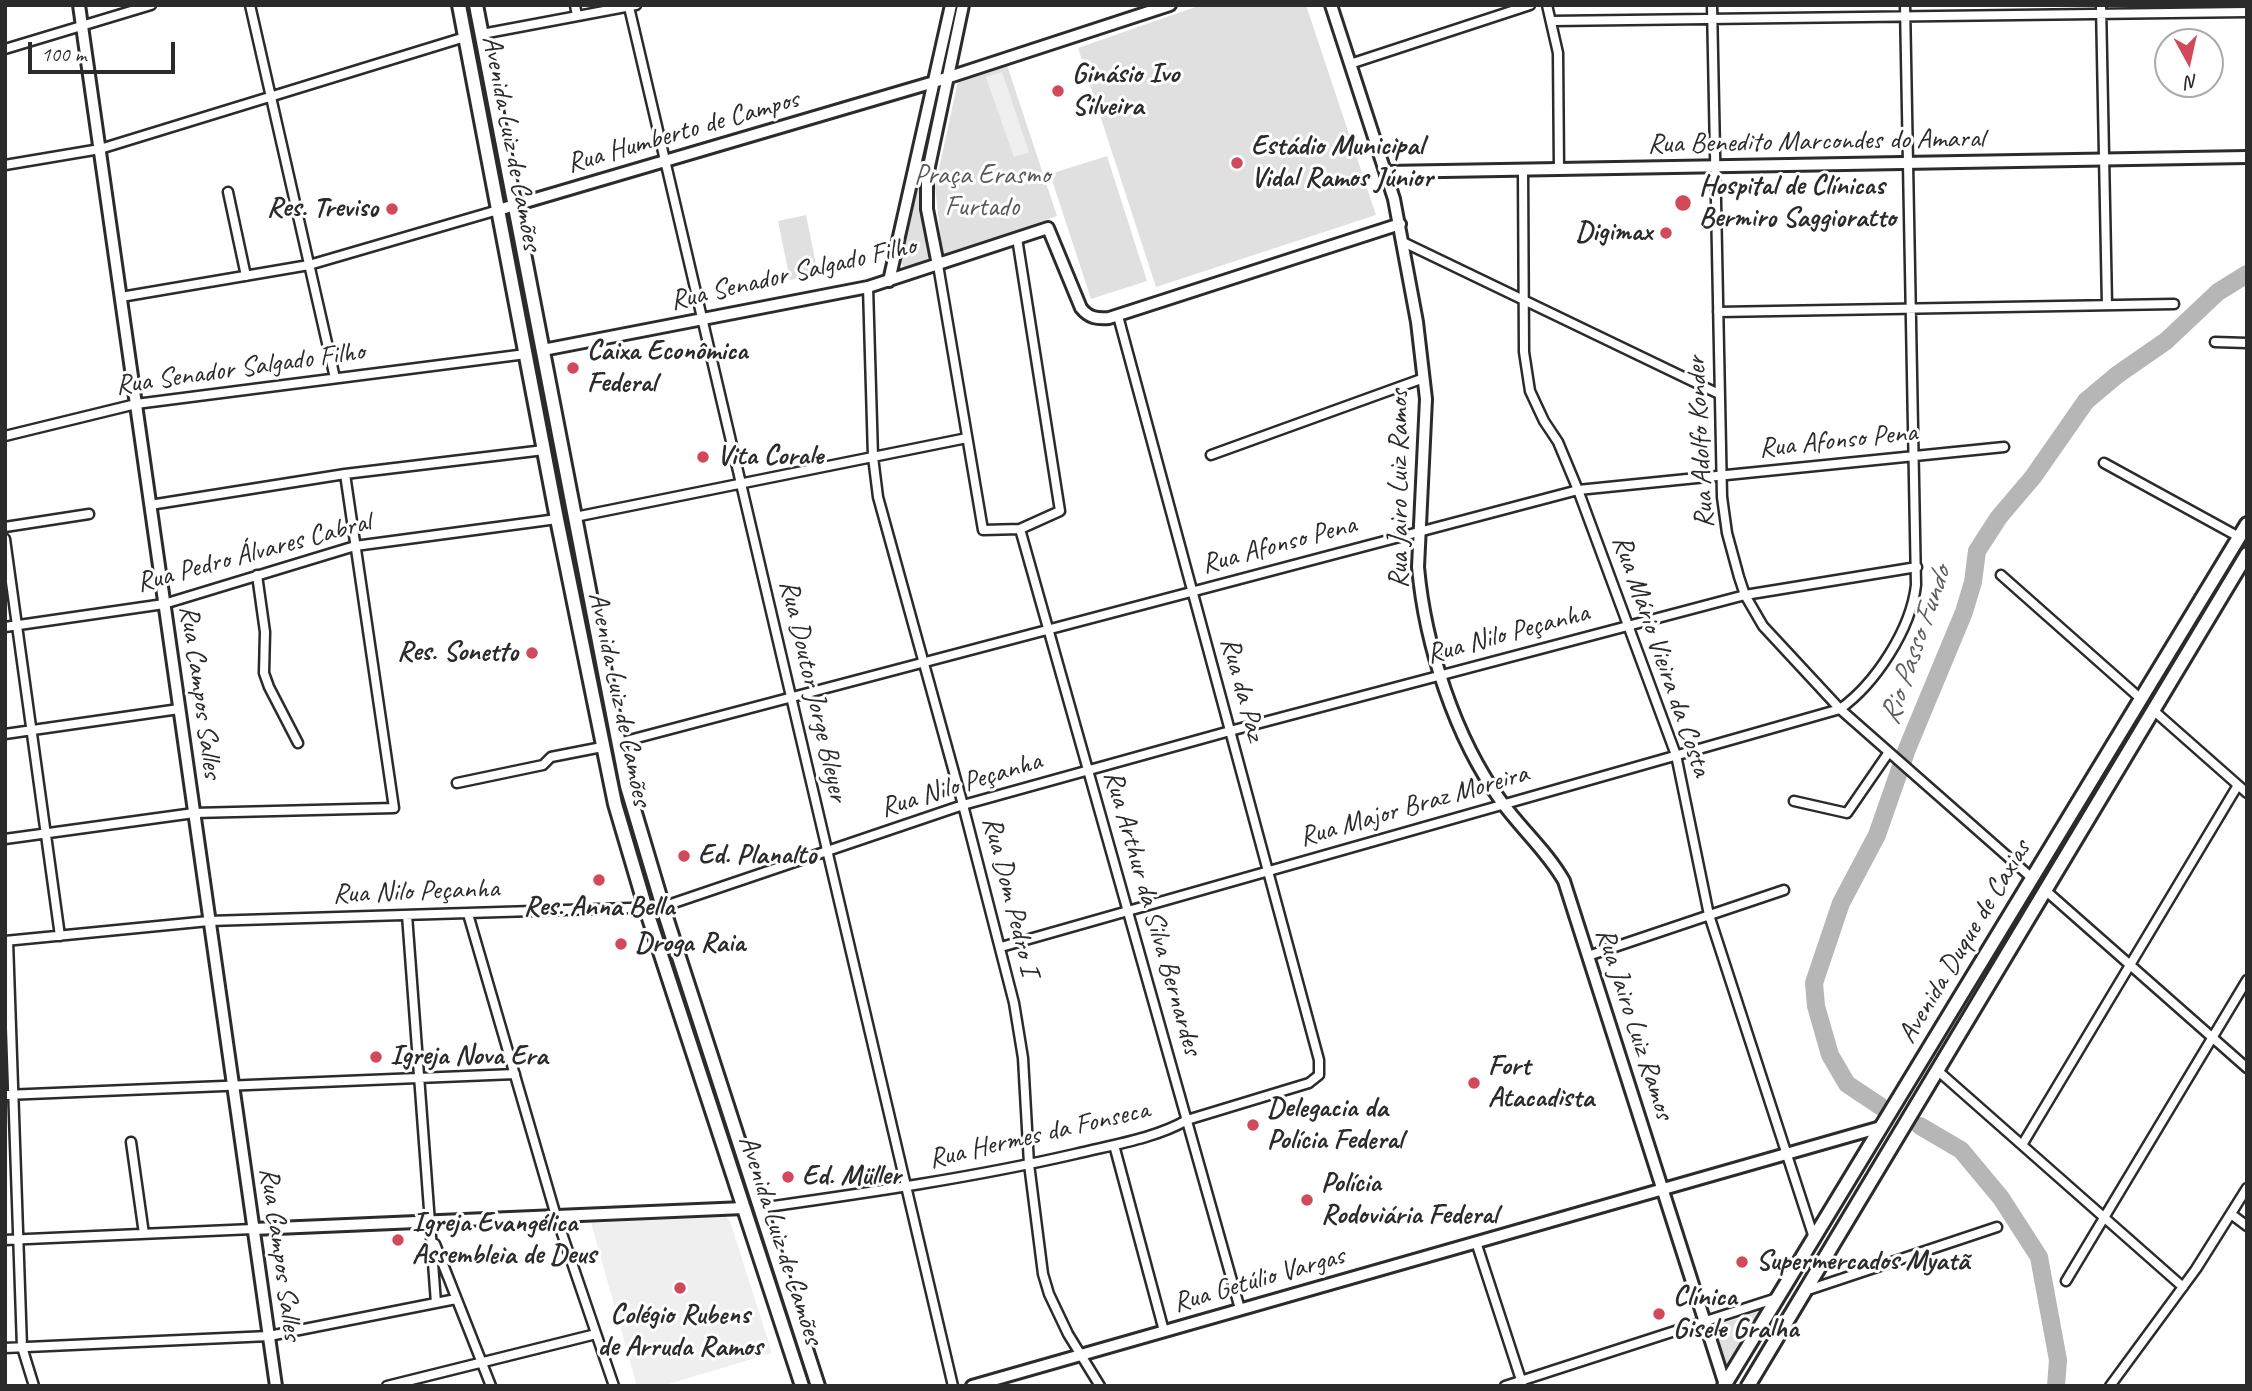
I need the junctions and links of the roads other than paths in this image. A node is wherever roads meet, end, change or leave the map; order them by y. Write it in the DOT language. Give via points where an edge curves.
graph roads {
  1 [pos="79,5"];
  2 [pos="151,5"];
  3 [pos="250,5"];
  4 [pos="459,5"];
  5 [pos="477,5"];
  6 [pos="575,5"];
  7 [pos="951,5"];
  8 [pos="963,5"];
  9 [pos="1132,5"];
  10 [pos="1170,5"];
  11 [pos="1331,5"];
  12 [pos="1530,5"];
  13 [pos="1547,5"];
  14 [pos="1712,5"];
  15 [pos="1905,5"];
  16 [pos="632,6"];
  17 [pos="2101,9"];
  18 [pos="2247,12"];
  19 [pos="577,16"];
  20 [pos="1905,16"];
  21 [pos="1132,18"];
  22 [pos="1712,19"];
  23 [pos="1552,21"];
  24 [pos="82,27"];
  25 [pos="482,34"];
  26 [pos="465,37"];
  27 [pos="5,50"];
  28 [pos="1350,64"];
  29 [pos="948,78"];
  30 [pos="934,82"];
  31 [pos="271,97"];
  32 [pos="100,149"];
  33 [pos="2247,157"];
  34 [pos="2104,159"];
  35 [pos="665,161"];
  36 [pos="1908,163"];
  37 [pos="5,165"];
  38 [pos="1715,166"];
  39 [pos="1559,169"];
  40 [pos="1523,170"];
  41 [pos="1386,172"];
  42 [pos="228,192"];
  43 [pos="515,205"];
  44 [pos="498,210"];
  45 [pos="1399,224"];
  46 [pos="1017,238"];
  47 [pos="1403,242"];
  48 [pos="309,265"];
  49 [pos="938,265"];
  50 [pos="246,276"];
  51 [pos="889,281"];
  52 [pos="868,287"];
  53 [pos="121,297"];
  54 [pos="1523,300"];
  55 [pos="2174,304"];
  56 [pos="2107,305"];
  57 [pos="1912,308"];
  58 [pos="1718,312"];
  59 [pos="1118,316"];
  60 [pos="702,319"];
  61 [pos="2215,342"];
  62 [pos="2247,343"];
  63 [pos="543,350"];
  64 [pos="526,354"];
  65 [pos="334,378"];
  66 [pos="1424,378"];
  67 [pos="1719,394"];
  68 [pos="136,404"];
  69 [pos="5,436"];
  70 [pos="967,438"];
  71 [pos="2004,447"];
  72 [pos="544,450"];
  73 [pos="1211,455"];
  74 [pos="1914,456"];
  75 [pos="873,457"];
  76 [pos="2104,463"];
  77 [pos="345,474"];
  78 [pos="1721,476"];
  79 [pos="741,484"];
  80 [pos="1578,490"];
  81 [pos="150,505"];
  82 [pos="89,514"];
  83 [pos="575,517"];
  84 [pos="557,519"];
  85 [pos="2247,524"];
  86 [pos="5,527"];
  87 [pos="1020,529"];
  88 [pos="1418,532"];
  89 [pos="2239,537"];
  90 [pos="5,539"];
  91 [pos="355,546"];
  92 [pos="2247,554"];
  93 [pos="1917,567"];
  94 [pos="257,575"];
  95 [pos="2001,575"];
  96 [pos="1192,591"];
  97 [pos="1745,595"];
  98 [pos="164,604"];
  99 [pos="17,625"];
  100 [pos="1630,626"];
  101 [pos="5,627"];
  102 [pos="1049,629"];
  103 [pos="923,662"];
  104 [pos="1442,675"];
  105 [pos="791,697"];
  106 [pos="2141,699"];
  107 [pos="179,709"];
  108 [pos="1840,709"];
  109 [pos="2153,710"];
  110 [pos="32,730"];
  111 [pos="1230,731"];
  112 [pos="5,734"];
  113 [pos="298,743"];
  114 [pos="618,743"];
  115 [pos="602,747"];
  116 [pos="1889,752"];
  117 [pos="1676,755"];
  118 [pos="1088,770"];
  119 [pos="457,783"];
  120 [pos="2238,785"];
  121 [pos="2247,793"];
  122 [pos="1794,801"];
  123 [pos="1503,804"];
  124 [pos="964,805"];
  125 [pos="194,813"];
  126 [pos="46,833"];
  127 [pos="5,839"];
  128 [pos="827,851"];
  129 [pos="1268,871"];
  130 [pos="2032,878"];
  131 [pos="1784,890"];
  132 [pos="2045,890"];
  133 [pos="662,907"];
  134 [pos="646,909"];
  135 [pos="1128,911"];
  136 [pos="468,914"];
  137 [pos="407,915"];
  138 [pos="1709,915"];
  139 [pos="209,921"];
  140 [pos="60,936"];
  141 [pos="6,941"];
  142 [pos="1001,947"];
  143 [pos="1588,957"];
  144 [pos="2130,965"];
  145 [pos="2247,980"];
  146 [pos="2212,1037"];
  147 [pos="2247,1068"];
  148 [pos="1937,1070"];
  149 [pos="515,1074"];
  150 [pos="1319,1075"];
  151 [pos="420,1078"];
  152 [pos="233,1086"];
  153 [pos="9,1095"];
  154 [pos="1187,1120"];
  155 [pos="1881,1126"];
  156 [pos="131,1142"];
  157 [pos="1114,1145"];
  158 [pos="2022,1145"];
  159 [pos="1786,1154"];
  160 [pos="1029,1164"];
  161 [pos="906,1187"];
  162 [pos="2247,1188"];
  163 [pos="1662,1189"];
  164 [pos="744,1208"];
  165 [pos="760,1208"];
  166 [pos="2231,1214"];
  167 [pos="556,1216"];
  168 [pos="2104,1217"];
  169 [pos="430,1222"];
  170 [pos="2247,1226"];
  171 [pos="1997,1227"];
  172 [pos="253,1229"];
  173 [pos="144,1234"];
  174 [pos="431,1235"];
  175 [pos="1814,1237"];
  176 [pos="18,1239"];
  177 [pos="5,1240"];
  178 [pos="1476,1242"];
  179 [pos="2066,1281"];
  180 [pos="2183,1287"];
  181 [pos="1806,1289"];
  182 [pos="1777,1298"];
  183 [pos="456,1299"];
  184 [pos="436,1303"];
  185 [pos="1240,1310"];
  186 [pos="1704,1321"];
  187 [pos="1164,1331"];
  188 [pos="596,1334"];
  189 [pos="269,1336"];
  190 [pos="5,1348"];
  191 [pos="22,1348"];
  192 [pos="1081,1355"];
  193 [pos="482,1362"];
  194 [pos="1007,1381"];
  195 [pos="1522,1383"];
  196 [pos="1724,1385"];
  197 [pos="34,1386"];
  198 [pos="276,1386"];
  199 [pos="387,1386"];
  200 [pos="491,1386"];
  201 [pos="614,1386"];
  202 [pos="802,1386"];
  203 [pos="818,1386"];
  204 [pos="953,1386"];
  205 [pos="972,1386"];
  206 [pos="1100,1386"];
  207 [pos="1506,1386"];
  208 [pos="1748,1386"];
  209 [pos="2110,1386"];
  1 -- 24 [label="street, Rua Campos Salles"];
  2 -- 24 [label="street"];
  3 -- 31 [label="street"];
  4 -- 26 [label="main road, Avenida Luiz de Camões"];
  5 -- 25 [label="main road, Avenida Luiz de Camões"];
  6 -- 19 [label="street"];
  7 -- 30 [label="street"];
  8 -- 29 [label="street"];
  9 -- 21 [label="street"];
  10 -- 21 [label="street, Rua Humberto de Campos"];
  11 -- 28 [label="street, Rua Jairo Luiz Ramos"];
  12 -- 28 [label="street"];
  13 -- 23 [label="street"];
  14 -- 22 [label="street, Rua Adolfo Konder"];
  15 -- 20 [label="street"];
  16 -- 19 [label="street"];
  16 -- 35 [label="street, Rua Doutor Jorge Bleyer"];
  17 -- 18 [label="street"];
  17 -- 20 [label="street"];
  17 -- 34 [label="street"];
  19 -- 25 [label="street"];
  20 -- 22 [label="street"];
  20 -- 36 [label="street"];
  21 -- 29 [label="street, Rua Humberto de Campos"];
  22 -- 23 [label="street"];
  22 -- 38 [label="street, Rua Adolfo Konder"];
  23 -- 39 [label="street" via="1558,53"];
  24 -- 27 [label="street"];
  24 -- 32 [label="street, Rua Campos Salles"];
  25 -- 43 [label="main road, Avenida Luiz de Camões"];
  26 -- 31 [label="street"];
  26 -- 44 [label="main road, Avenida Luiz de Camões"];
  28 -- 41 [label="street, Rua Jairo Luiz Ramos"];
  29 -- 30 [label="street, Rua Humberto de Campos"];
  29 -- 49 [label="street" via="926,187"];
  30 -- 35 [label="street, Rua Humberto de Campos"];
  30 -- 51 [label="street"];
  31 -- 32 [label="street"];
  31 -- 48 [label="street"];
  32 -- 37 [label="street"];
  32 -- 53 [label="street, Rua Campos Salles"];
  33 -- 34 [label="street, Rua Benedito Marcondes do Amaral"];
  34 -- 36 [label="street, Rua Benedito Marcondes do Amaral"];
  34 -- 56 [label="street"];
  35 -- 43 [label="street, Rua Humberto de Campos"];
  35 -- 60 [label="street, Rua Doutor Jorge Bleyer"];
  36 -- 38 [label="street, Rua Benedito Marcondes do Amaral"];
  36 -- 57 [label="street"];
  38 -- 39 [label="street, Rua Benedito Marcondes do Amaral"];
  38 -- 58 [label="street, Rua Adolfo Konder"];
  39 -- 40 [label="street, Rua Benedito Marcondes do Amaral"];
  40 -- 41 [label="street, Rua Benedito Marcondes do Amaral"];
  40 -- 54 [label="street, Rua Mário Vieira da Costa"];
  41 -- 45 [label="street, Rua Jairo Luiz Ramos"];
  42 -- 50 [label="street"];
  43 -- 44 [label="street, Rua Humberto de Campos"];
  43 -- 63 [label="main road, Avenida Luiz de Camões"];
  44 -- 48 [label="street, Rua Humberto de Campos"];
  44 -- 64 [label="main road, Avenida Luiz de Camões"];
  45 -- 47 [label="street, Rua Jairo Luiz Ramos"];
  45 -- 59 [label="street"];
  46 -- 49 [label="street, Rua Senador Salgado Filho"];
  46 -- 59 [label="street, Rua Senador Salgado Filho" via="1048,228 1086,314"];
  46 -- 87 [label="street" via="1059,511"];
  47 -- 54 [label="street"];
  47 -- 66 [label="street, Rua Jairo Luiz Ramos"];
  48 -- 50 [label="street, Rua Humberto de Campos"];
  48 -- 65 [label="street"];
  49 -- 51 [label="street, Rua Senador Salgado Filho"];
  49 -- 70 [label="street"];
  50 -- 53 [label="street, Rua Humberto de Campos"];
  51 -- 52 [label="street, Rua Senador Salgado Filho"];
  52 -- 60 [label="street, Rua Senador Salgado Filho"];
  52 -- 75 [label="street, Rua Dom Pedro I"];
  53 -- 68 [label="street, Rua Campos Salles"];
  54 -- 67 [label="street"];
  54 -- 80 [label="street, Rua Mário Vieira da Costa" via="1530,391"];
  55 -- 56 [label="street"];
  56 -- 57 [label="street"];
  57 -- 58 [label="street"];
  57 -- 74 [label="street"];
  58 -- 67 [label="street, Rua Adolfo Konder"];
  59 -- 96 [label="street, Rua da Paz"];
  60 -- 63 [label="street, Rua Senador Salgado Filho"];
  60 -- 79 [label="street, Rua Doutor Jorge Bleyer"];
  61 -- 62 [label="street"];
  63 -- 83 [label="main road, Avenida Luiz de Camões"];
  64 -- 65 [label="street, Rua Senador Salgado Filho"];
  64 -- 72 [label="main road, Avenida Luiz de Camões"];
  65 -- 68 [label="street, Rua Senador Salgado Filho"];
  66 -- 73 [label="street"];
  66 -- 88 [label="street, Rua Jairo Luiz Ramos" via="1426,429"];
  67 -- 78 [label="street, Rua Adolfo Konder"];
  68 -- 69 [label="street, Rua Senador Salgado Filho"];
  68 -- 81 [label="street, Rua Campos Salles"];
  70 -- 75 [label="street"];
  70 -- 87 [label="street" via="983,530"];
  71 -- 74 [label="street, Rua Afonso Pena"];
  72 -- 77 [label="street"];
  72 -- 84 [label="main road, Avenida Luiz de Camões"];
  74 -- 78 [label="street, Rua Afonso Pena"];
  74 -- 93 [label="street"];
  75 -- 79 [label="street"];
  75 -- 103 [label="street, Rua Dom Pedro I" via="878,497"];
  76 -- 89 [label="street"];
  77 -- 81 [label="street"];
  77 -- 91 [label="street"];
  78 -- 80 [label="street, Rua Afonso Pena"];
  78 -- 97 [label="street, Rua Adolfo Konder" via="1727,533"];
  79 -- 83 [label="street"];
  79 -- 105 [label="street, Rua Doutor Jorge Bleyer"];
  80 -- 88 [label="street, Rua Afonso Pena"];
  80 -- 100 [label="street, Rua Mário Vieira da Costa"];
  81 -- 98 [label="street, Rua Campos Salles"];
  82 -- 86 [label="street"];
  83 -- 114 [label="main road, Avenida Luiz de Camões"];
  84 -- 91 [label="street, Rua Pedro Álvares Cabral"];
  84 -- 115 [label="main road, Avenida Luiz de Camões"];
  85 -- 89 [label="main road, Avenida Duque de Caxias"];
  87 -- 102 [label="street, Rua Arthur da Silva Bernardes"];
  88 -- 96 [label="street, Rua Afonso Pena"];
  88 -- 104 [label="street, Rua Jairo Luiz Ramos" via="1420,592"];
  89 -- 106 [label="main road, Avenida Duque de Caxias"];
  90 -- 99 [label="street"];
  91 -- 94 [label="street, Rua Pedro Álvares Cabral"];
  91 -- 125 [label="street" via="394,808"];
  92 -- 109 [label="main road, Avenida Duque de Caxias"];
  93 -- 97 [label="street, Rua Nilo Peçanha"];
  93 -- 108 [label="street" via="1914,603 1900,636 1866,685"];
  94 -- 98 [label="street, Rua Pedro Álvares Cabral"];
  94 -- 113 [label="street" via="265,632 264,673"];
  95 -- 106 [label="street"];
  96 -- 102 [label="street, Rua Afonso Pena"];
  96 -- 111 [label="street, Rua da Paz"];
  97 -- 100 [label="street, Rua Nilo Peçanha"];
  97 -- 108 [label="street, Rua Adolfo Konder" via="1763,626"];
  98 -- 99 [label="street, Rua Pedro Álvares Cabral"];
  98 -- 107 [label="street, Rua Campos Salles"];
  99 -- 101 [label="street, Rua Pedro Álvares Cabral"];
  99 -- 110 [label="street"];
  100 -- 104 [label="street, Rua Nilo Peçanha"];
  100 -- 117 [label="street, Rua Mário Vieira da Costa"];
  102 -- 103 [label="street, Rua Afonso Pena"];
  102 -- 118 [label="street, Rua Arthur da Silva Bernardes"];
  103 -- 105 [label="street, Rua Afonso Pena"];
  103 -- 124 [label="street, Rua Dom Pedro I"];
  104 -- 111 [label="street, Rua Nilo Peçanha"];
  104 -- 123 [label="street, Rua Jairo Luiz Ramos" via="1469,749"];
  105 -- 114 [label="street, Rua Afonso Pena"];
  105 -- 128 [label="street, Rua Doutor Jorge Bleyer"];
  106 -- 130 [label="main road, Avenida Duque de Caxias"];
  107 -- 110 [label="street"];
  107 -- 125 [label="street, Rua Campos Salles"];
  108 -- 116 [label="street, Rua Adolfo Konder"];
  108 -- 117 [label="street, Rua Major Braz Moreira"];
  109 -- 120 [label="street"];
  109 -- 132 [label="main road, Avenida Duque de Caxias"];
  110 -- 112 [label="street"];
  110 -- 126 [label="street"];
  111 -- 118 [label="street, Rua Nilo Peçanha"];
  111 -- 129 [label="street, Rua da Paz"];
  114 -- 133 [label="main road, Avenida Luiz de Camões"];
  115 -- 119 [label="street"];
  115 -- 134 [label="main road, Avenida Luiz de Camões"];
  116 -- 122 [label="street" via="1847,813"];
  116 -- 130 [label="street, Rua Adolfo Konder"];
  117 -- 123 [label="street, Rua Major Braz Moreira"];
  117 -- 138 [label="street, Rua Mário Vieira da Costa"];
  118 -- 124 [label="street, Rua Nilo Peçanha"];
  118 -- 135 [label="street, Rua Arthur da Silva Bernardes"];
  120 -- 121 [label="street"];
  120 -- 144 [label="street"];
  123 -- 129 [label="street, Rua Major Braz Moreira"];
  123 -- 143 [label="street, Rua Jairo Luiz Ramos" via="1560,873"];
  124 -- 128 [label="street, Rua Nilo Peçanha"];
  124 -- 142 [label="street, Rua Dom Pedro I"];
  125 -- 126 [label="street"];
  125 -- 139 [label="street, Rua Campos Salles"];
  126 -- 127 [label="street"];
  126 -- 140 [label="street"];
  128 -- 133 [label="street, Rua Nilo Peçanha"];
  128 -- 161 [label="street, Rua Doutor Jorge Bleyer"];
  129 -- 135 [label="street, Rua Major Braz Moreira"];
  129 -- 150 [label="street, Rua da Paz" via="1319,1060"];
  130 -- 155 [label="main road, Avenida Duque de Caxias"];
  131 -- 138 [label="street"];
  132 -- 144 [label="street"];
  132 -- 148 [label="main road, Avenida Duque de Caxias"];
  133 -- 134 [label="street, Rua Nilo Peçanha"];
  133 -- 165 [label="main road, Avenida Luiz de Camões"];
  134 -- 136 [label="street, Rua Nilo Peçanha"];
  134 -- 164 [label="main road, Avenida Luiz de Camões"];
  135 -- 142 [label="street, Rua Major Braz Moreira"];
  135 -- 154 [label="street, Rua Arthur da Silva Bernardes"];
  136 -- 137 [label="street, Rua Nilo Peçanha"];
  136 -- 149 [label="street"];
  137 -- 139 [label="street, Rua Nilo Peçanha"];
  137 -- 151 [label="street"];
  138 -- 143 [label="street"];
  138 -- 159 [label="street, Rua Mário Vieira da Costa"];
  139 -- 140 [label="street, Rua Nilo Peçanha"];
  139 -- 152 [label="street, Rua Campos Salles"];
  140 -- 141 [label="street, Rua Nilo Peçanha"];
  141 -- 153 [label="street"];
  142 -- 160 [label="street, Rua Dom Pedro I" via="1020,1031"];
  143 -- 163 [label="street, Rua Jairo Luiz Ramos"];
  144 -- 146 [label="street"];
  144 -- 158 [label="street"];
  145 -- 146 [label="street"];
  146 -- 147 [label="street"];
  146 -- 168 [label="street"];
  148 -- 158 [label="street"];
  148 -- 181 [label="main road, Avenida Duque de Caxias"];
  149 -- 151 [label="street"];
  149 -- 167 [label="street"];
  150 -- 154 [label="street, Rua Hermes da Fonseca" via="1309,1083"];
  151 -- 152 [label="street"];
  151 -- 169 [label="street"];
  152 -- 153 [label="street"];
  152 -- 172 [label="street, Rua Campos Salles"];
  153 -- 176 [label="street"];
  154 -- 157 [label="street, Rua Hermes da Fonseca"];
  154 -- 185 [label="street, Rua Arthur da Silva Bernardes"];
  155 -- 159 [label="street, Rua Getúlio Vargas"];
  155 -- 175 [label="main road, Avenida Duque de Caxias"];
  156 -- 173 [label="street"];
  157 -- 160 [label="street, Rua Hermes da Fonseca"];
  157 -- 187 [label="street"];
  158 -- 168 [label="street"];
  159 -- 163 [label="street, Rua Getúlio Vargas"];
  159 -- 175 [label="street, Rua Mário Vieira da Costa"];
  160 -- 161 [label="street, Rua Hermes da Fonseca"];
  160 -- 192 [label="street, Rua Dom Pedro I" via="1044,1274"];
  161 -- 165 [label="street, Rua Hermes da Fonseca"];
  161 -- 204 [label="street, Rua Doutor Jorge Bleyer"];
  162 -- 166 [label="street"];
  163 -- 178 [label="street, Rua Getúlio Vargas"];
  163 -- 186 [label="street, Rua Jairo Luiz Ramos"];
  164 -- 167 [label="street"];
  164 -- 202 [label="main road, Avenida Luiz de Camões"];
  165 -- 203 [label="main road, Avenida Luiz de Camões"];
  166 -- 170 [label="street"];
  166 -- 180 [label="street"];
  167 -- 169 [label="street"];
  167 -- 188 [label="street"];
  168 -- 179 [label="street"];
  168 -- 180 [label="street"];
  169 -- 172 [label="street"];
  169 -- 174 [label="street"];
  171 -- 181 [label="street"];
  172 -- 173 [label="street"];
  172 -- 189 [label="street, Rua Campos Salles"];
  173 -- 176 [label="street"];
  174 -- 183 [label="street"];
  174 -- 184 [label="street"];
  175 -- 182 [label="main road, Avenida Duque de Caxias"];
  176 -- 177 [label="street"];
  176 -- 191 [label="street"];
  178 -- 185 [label="street, Rua Getúlio Vargas"];
  178 -- 195 [label="street"];
  180 -- 209 [label="street"];
  181 -- 208 [label="main road, Avenida Duque de Caxias"];
  182 -- 186 [label="street"];
  182 -- 196 [label="main road, Avenida Duque de Caxias"];
  183 -- 184 [label="street"];
  183 -- 193 [label="street"];
  184 -- 189 [label="street"];
  185 -- 187 [label="street, Rua Getúlio Vargas"];
  186 -- 195 [label="street"];
  186 -- 196 [label="street, Rua Jairo Luiz Ramos"];
  187 -- 192 [label="street, Rua Getúlio Vargas"];
  188 -- 193 [label="street"];
  188 -- 201 [label="street"];
  189 -- 191 [label="street"];
  189 -- 198 [label="street, Rua Campos Salles"];
  190 -- 191 [label="street"];
  191 -- 197 [label="street"];
  192 -- 194 [label="street, Rua Getúlio Vargas"];
  192 -- 206 [label="street, Rua Dom Pedro I"];
  193 -- 199 [label="street"];
  193 -- 200 [label="street"];
  194 -- 205 [label="street, Rua Getúlio Vargas"];
  195 -- 207 [label="street"];
}
